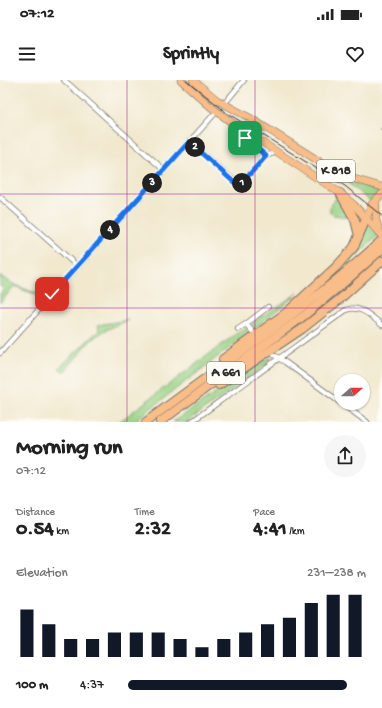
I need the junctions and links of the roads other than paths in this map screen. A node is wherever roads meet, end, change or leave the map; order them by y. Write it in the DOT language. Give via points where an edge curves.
graph roads {
  1 [pos="64,80"];
  2 [pos="181,80"];
  3 [pos="193,80"];
  4 [pos="244,80"];
  5 [pos="224,104"];
  6 [pos="217,111"];
  7 [pos="231,122"];
  8 [pos="189,142"];
  9 [pos="277,152"];
  10 [pos="266,156"];
  11 [pos="164,170"];
  12 [pos="382,182"];
  13 [pos="367,183"];
  14 [pos="382,187"];
  15 [pos="340,193"];
  16 [pos="382,194"];
  17 [pos="0,197"];
  18 [pos="379,199"];
  19 [pos="366,219"];
  20 [pos="359,237"];
  21 [pos="382,237"];
  22 [pos="382,249"];
  23 [pos="382,262"];
  24 [pos="77,266"];
  25 [pos="345,278"];
  26 [pos="268,307"];
  27 [pos="246,324"];
  28 [pos="382,324"];
  29 [pos="238,329"];
  30 [pos="252,331"];
  31 [pos="0,352"];
  32 [pos="277,357"];
  33 [pos="198,384"];
  34 [pos="334,398"];
  35 [pos="351,410"];
  36 [pos="174,412"];
  37 [pos="146,422"];
  38 [pos="160,422"];
  39 [pos="191,422"];
  40 [pos="367,422"];
  1 -- 11 [label="street"];
  2 -- 6 [label="main road, K 818"];
  3 -- 5 [label="main road, K 818"];
  4 -- 5 [label="street"];
  5 -- 6 [label="main road"];
  5 -- 13 [label="main road, K 818" via="330,168"];
  6 -- 7 [label="main road, K 818"];
  6 -- 8 [label="street"];
  7 -- 9 [label="main road, K 818"];
  7 -- 10 [label="street"];
  8 -- 10 [label="street" via="239,185"];
  8 -- 11 [label="street"];
  9 -- 10 [label="street"];
  9 -- 15 [label="main road, K 818"];
  11 -- 24 [label="street"];
  12 -- 13 [label="main road"];
  13 -- 14 [label="main road, K 818"];
  15 -- 19 [label="main road, K 818"];
  15 -- 20 [label="highway" via="355,220"];
  16 -- 18 [label="main road"];
  17 -- 24 [label="street"];
  18 -- 19 [label="main road" via="371,206"];
  18 -- 21 [label="main road" via="376,220"];
  19 -- 20 [label="highway"];
  19 -- 21 [label="main road"];
  20 -- 33 [label="highway" via="348,255 308,294 220,362"];
  21 -- 25 [label="highway, A 661"];
  22 -- 25 [label="highway, A 661"];
  23 -- 36 [label="highway" via="292,336"];
  24 -- 31 [label="street"];
  25 -- 33 [label="highway, A 661"];
  25 -- 36 [label="highway, A 661" via="305,315"];
  26 -- 27 [label="street"];
  27 -- 29 [label="street"];
  27 -- 30 [label="street"];
  28 -- 32 [label="street" via="362,309 350,308"];
  32 -- 34 [label="street"];
  32 -- 39 [label="street"];
  33 -- 37 [label="highway, A 661"];
  35 -- 40 [label="street"];
  36 -- 38 [label="highway, A 661"];
}
